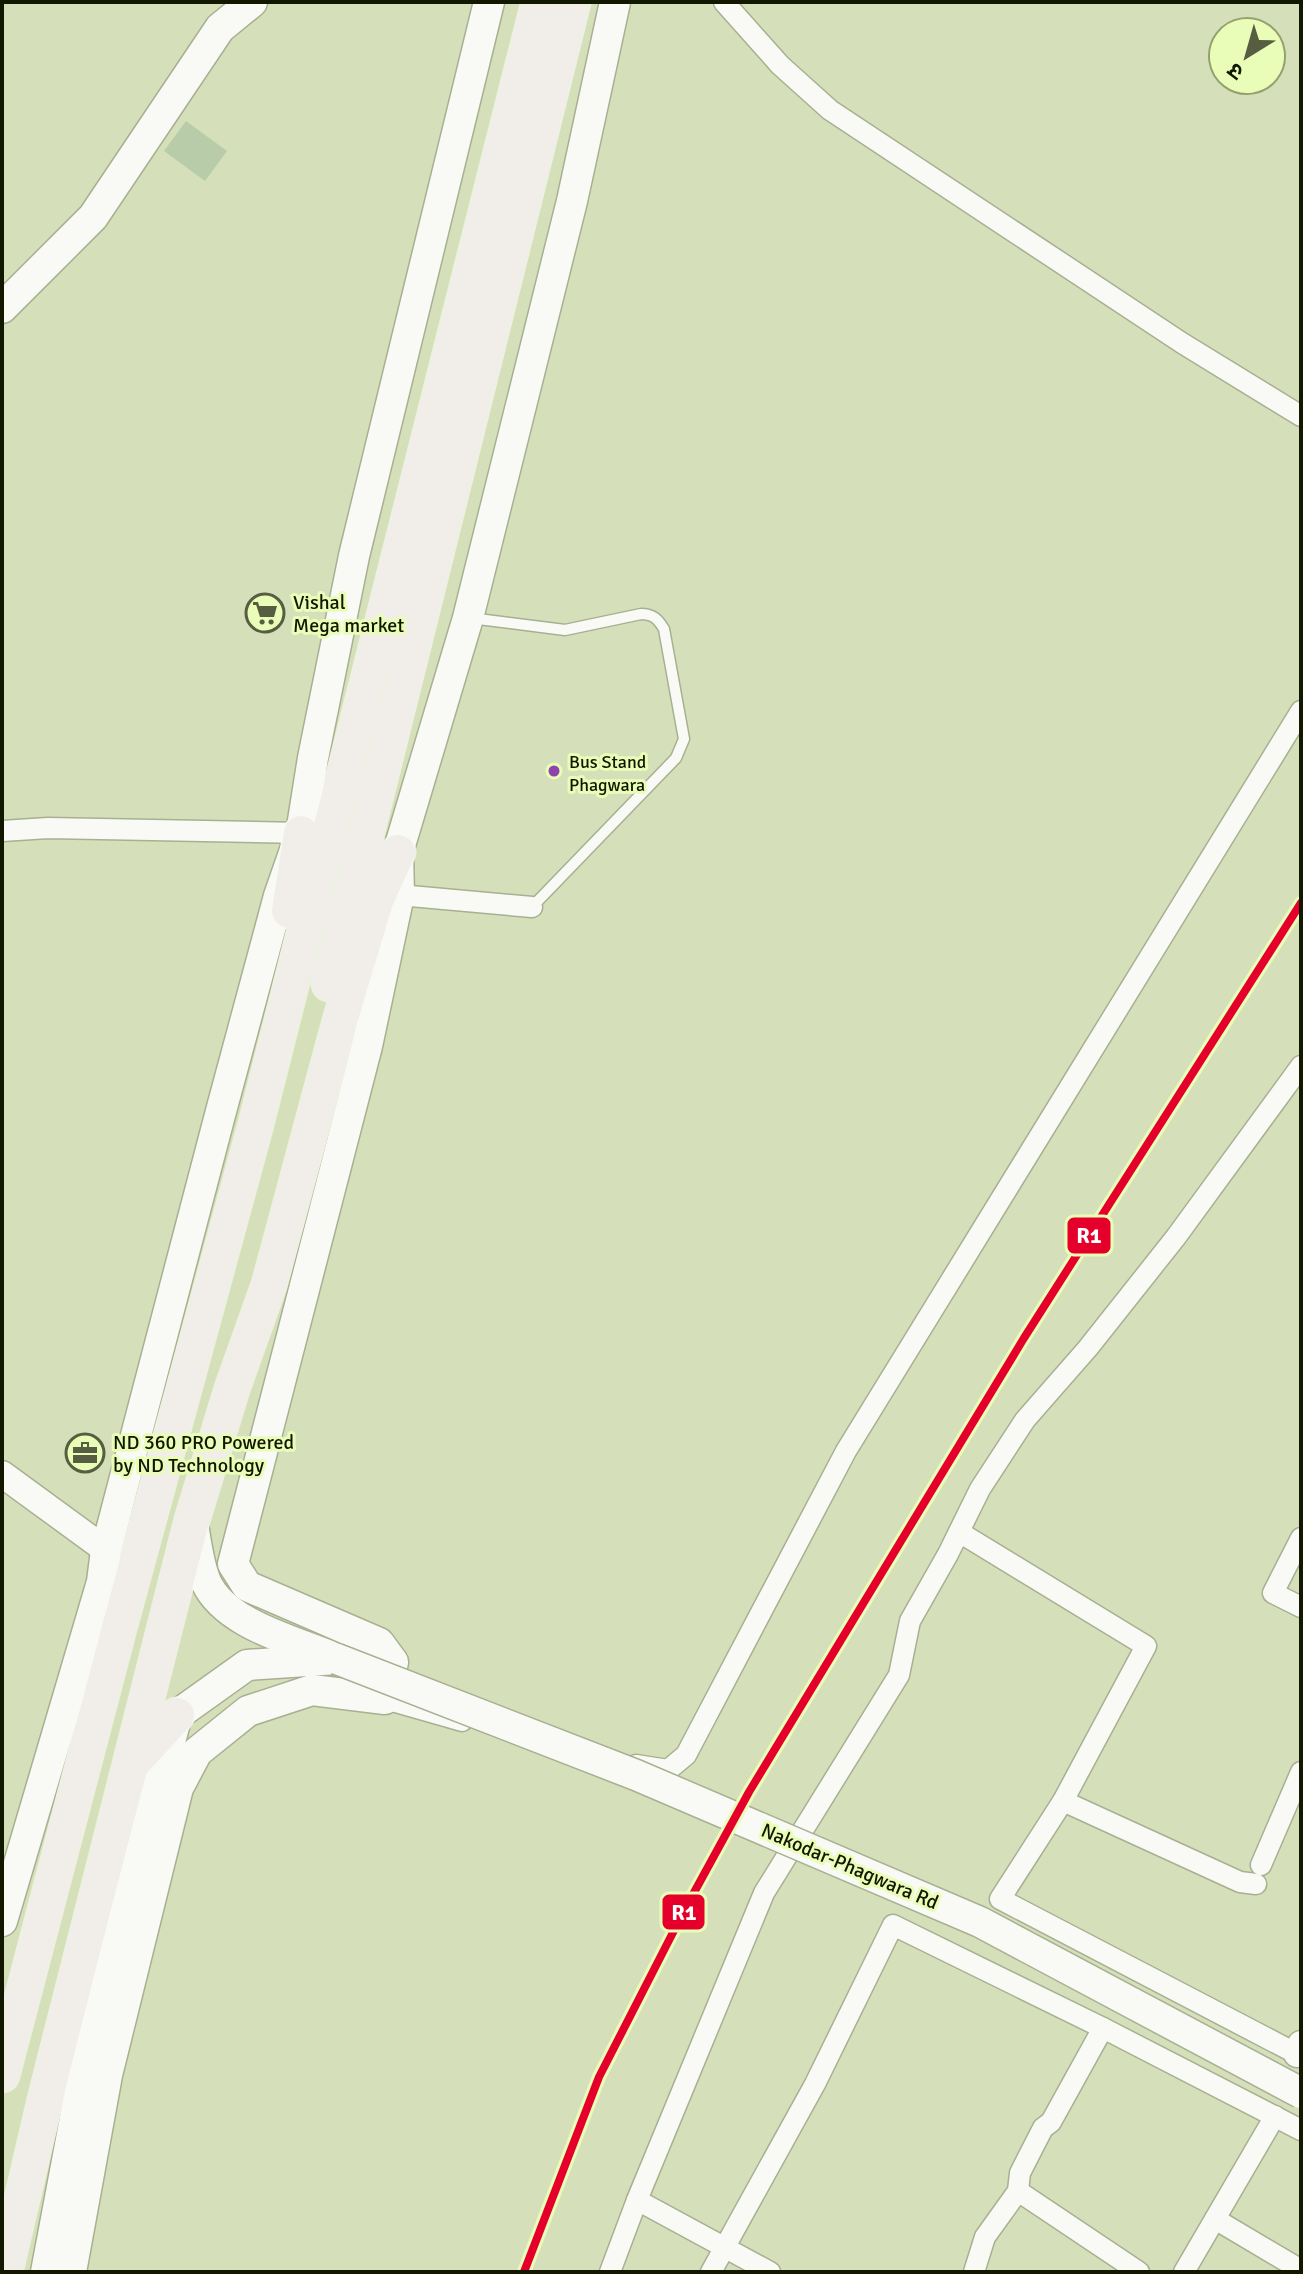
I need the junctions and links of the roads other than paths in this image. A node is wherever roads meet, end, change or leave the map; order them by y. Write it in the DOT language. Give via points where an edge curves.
graph roads {
  1 [pos="252,2"];
  2 [pos="489,2"];
  3 [pos="539,2"];
  4 [pos="573,2"];
  5 [pos="615,2"];
  6 [pos="724,2"];
  7 [pos="2,308"];
  8 [pos="1301,416"];
  9 [pos="468,618"];
  10 [pos="1301,711"];
  11 [pos="2,831"];
  12 [pos="301,833"];
  13 [pos="398,852"];
  14 [pos="399,895"];
  15 [pos="532,907"];
  16 [pos="1301,1066"];
  17 [pos="192,1364"];
  18 [pos="232,1389"];
  19 [pos="2,1474"];
  20 [pos="192,1520"];
  21 [pos="959,1532"];
  22 [pos="1301,1538"];
  23 [pos="106,1550"];
  24 [pos="1301,1607"];
  25 [pos="337,1659"];
  26 [pos="385,1699"];
  27 [pos="177,1715"];
  28 [pos="129,1768"];
  29 [pos="1301,1772"];
  30 [pos="1063,1801"];
  31 [pos="2,1921"];
  32 [pos="1103,2028"];
  33 [pos="1300,2052"];
  34 [pos="5,2056"];
  35 [pos="1301,2093"];
  36 [pos="1275,2116"];
  37 [pos="1301,2130"];
  38 [pos="1018,2191"];
  39 [pos="637,2200"];
  40 [pos="1215,2219"];
  41 [pos="725,2247"];
  42 [pos="979,2270"];
  43 [pos="1301,2270"];
  44 [pos="5,2272"];
  45 [pos="46,2272"];
  46 [pos="71,2272"];
  47 [pos="610,2272"];
  48 [pos="711,2272"];
  49 [pos="770,2272"];
  50 [pos="1139,2272"];
  51 [pos="1184,2272"];
  1 -- 7 [label="main road" via="220,28 93,217"];
  2 -- 12 [label="main road" via="354,556"];
  3 -- 17 [label="highway"];
  4 -- 18 [label="highway"];
  5 -- 9 [label="main road" via="572,201"];
  6 -- 8 [label="street" via="780,65 830,110"];
  9 -- 13 [label="main road"];
  9 -- 15 [label="lane" via="565,630 651,614 664,629 682,749"];
  10 -- 26 [label="street" via="846,1451 686,1755 668,1770 583,1757"];
  11 -- 12 [label="street"];
  12 -- 17 [label="highway" via="293,891 213,1214"];
  12 -- 23 [label="main road" via="243,1027"];
  13 -- 14 [label="main road"];
  13 -- 18 [label="highway" via="376,901 269,1285"];
  14 -- 15 [label="street"];
  14 -- 26 [label="main road" via="360,1075 233,1564 247,1586 379,1643 393,1662"];
  16 -- 21 [label="street" via="1176,1237 1025,1420"];
  17 -- 34 [label="highway"];
  18 -- 20 [label="highway"];
  19 -- 23 [label="street"];
  20 -- 25 [label="main road, Nakodar-Phagwara Rd" via="206,1581 222,1604 238,1617"];
  20 -- 28 [label="highway"];
  21 -- 30 [label="street" via="1146,1646"];
  21 -- 39 [label="street" via="910,1621 899,1675 764,1893"];
  22 -- 24 [label="street" via="1273,1593"];
  23 -- 31 [label="main road" via="102,1582"];
  25 -- 27 [label="main road" via="247,1665"];
  25 -- 35 [label="main road, Nakodar-Phagwara Rd, bridge" via="636,1775 980,1922"];
  26 -- 46 [label="main road" via="312,1690 248,1711 197,1752 178,1788 107,2075"];
  27 -- 28 [label="highway"];
  27 -- 45 [label="main road" via="83,2076"];
  28 -- 44 [label="highway"];
  29 -- 30 [label="street" via="1259,1874 1240,1882"];
  30 -- 33 [label="street" via="1000,1899"];
  32 -- 36 [label="street"];
  32 -- 38 [label="street" via="1031,2150"];
  32 -- 41 [label="street" via="893,1925 815,2084"];
  36 -- 37 [label="street"];
  36 -- 40 [label="street"];
  38 -- 42 [label="street" via="985,2237"];
  38 -- 50 [label="street"];
  39 -- 41 [label="street"];
  39 -- 47 [label="street"];
  40 -- 43 [label="street"];
  40 -- 51 [label="street"];
  41 -- 48 [label="street"];
  41 -- 49 [label="street"];
}
